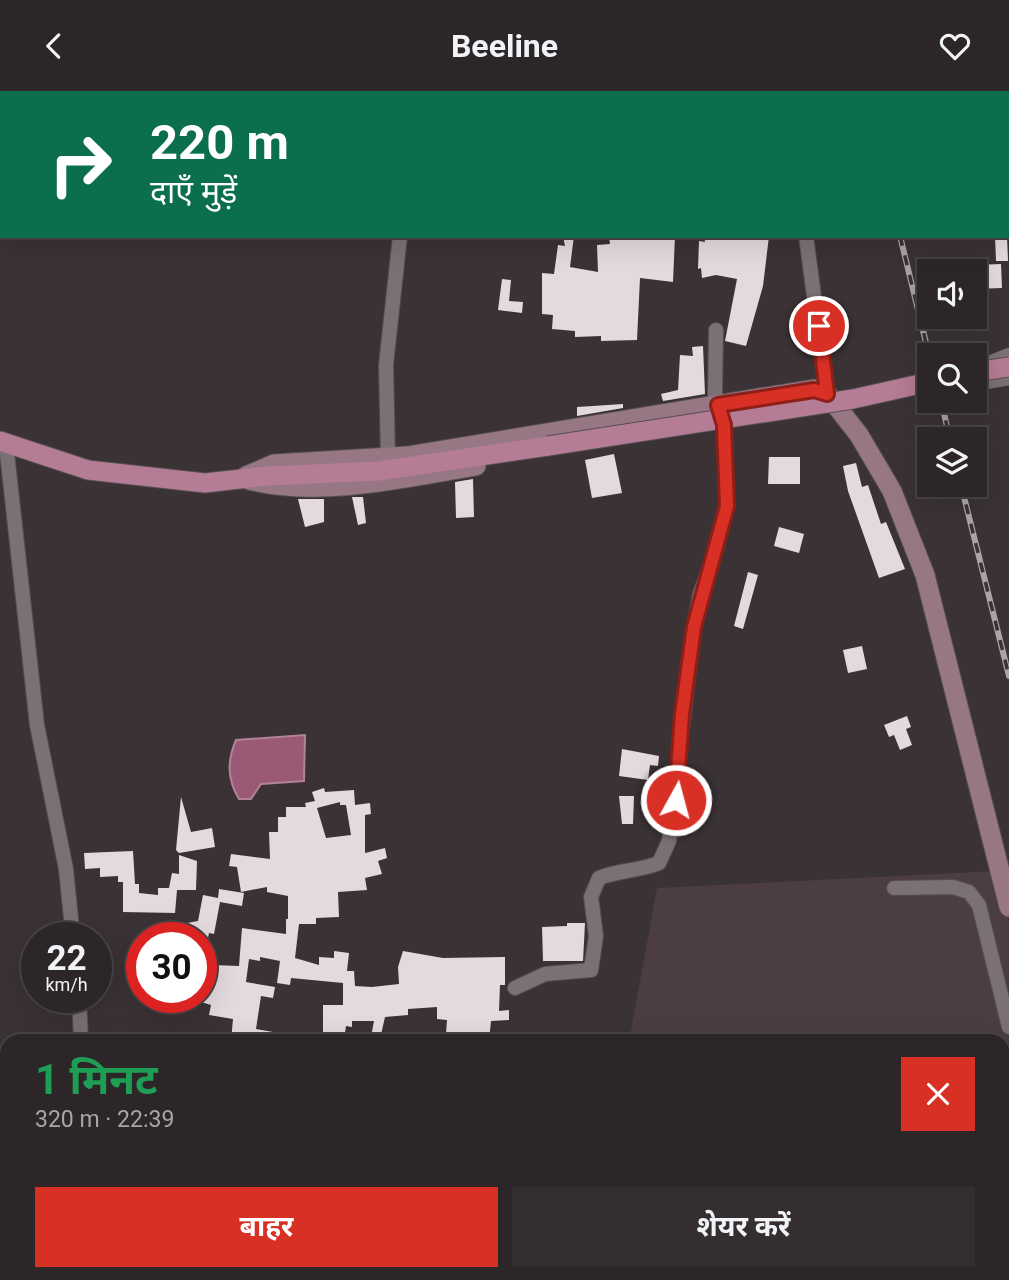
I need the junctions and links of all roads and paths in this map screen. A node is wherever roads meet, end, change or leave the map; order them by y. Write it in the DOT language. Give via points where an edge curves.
graph roads {
  1 [pos="400,238"];
  2 [pos="806,238"];
  3 [pos="716,330"];
  4 [pos="1009,357"];
  5 [pos="1009,367"];
  6 [pos="987,370"];
  7 [pos="1009,376"];
  8 [pos="917,385"];
  9 [pos="827,394"];
  10 [pos="718,405"];
  11 [pos="844,417"];
  12 [pos="724,425"];
  13 [pos="3,443"];
  14 [pos="388,458"];
  15 [pos="242,479"];
  16 [pos="894,888"];
  17 [pos="1009,907"];
  18 [pos="71,922"];
  19 [pos="515,988"];
  20 [pos="80,1013"];
  21 [pos="1009,1027"];
  22 [pos="81,1034"];
  1 -- 14 [label="street" via="386,365"];
  2 -- 9 [label="street"];
  3 -- 10 [label="street"];
  4 -- 7 [label="street" via="977,370 981,381"];
  5 -- 6 [label="main road, bridge"];
  8 -- 15 [label="main road, bridge" via="853,399 379,471"];
  9 -- 10 [label="main road" via="814,390"];
  9 -- 11 [label="main road"];
  10 -- 12 [label="street"];
  10 -- 14 [label="main road"];
  11 -- 12 [label="main road" via="817,414"];
  11 -- 17 [label="main road" via="892,491 925,575"];
  12 -- 15 [label="main road" via="370,481 287,487"];
  12 -- 19 [label="street" via="727,506 694,627 669,841 659,863 599,878 591,897 596,936 591,970 545,974"];
  13 -- 15 [label="main road" via="88,470 205,483"];
  13 -- 18 [label="street" via="37,725 66,869"];
  14 -- 15 [label="main road" via="274,464"];
  16 -- 21 [label="street" via="953,887 969,892 979,905"];
  20 -- 22 [label="street"];
}
